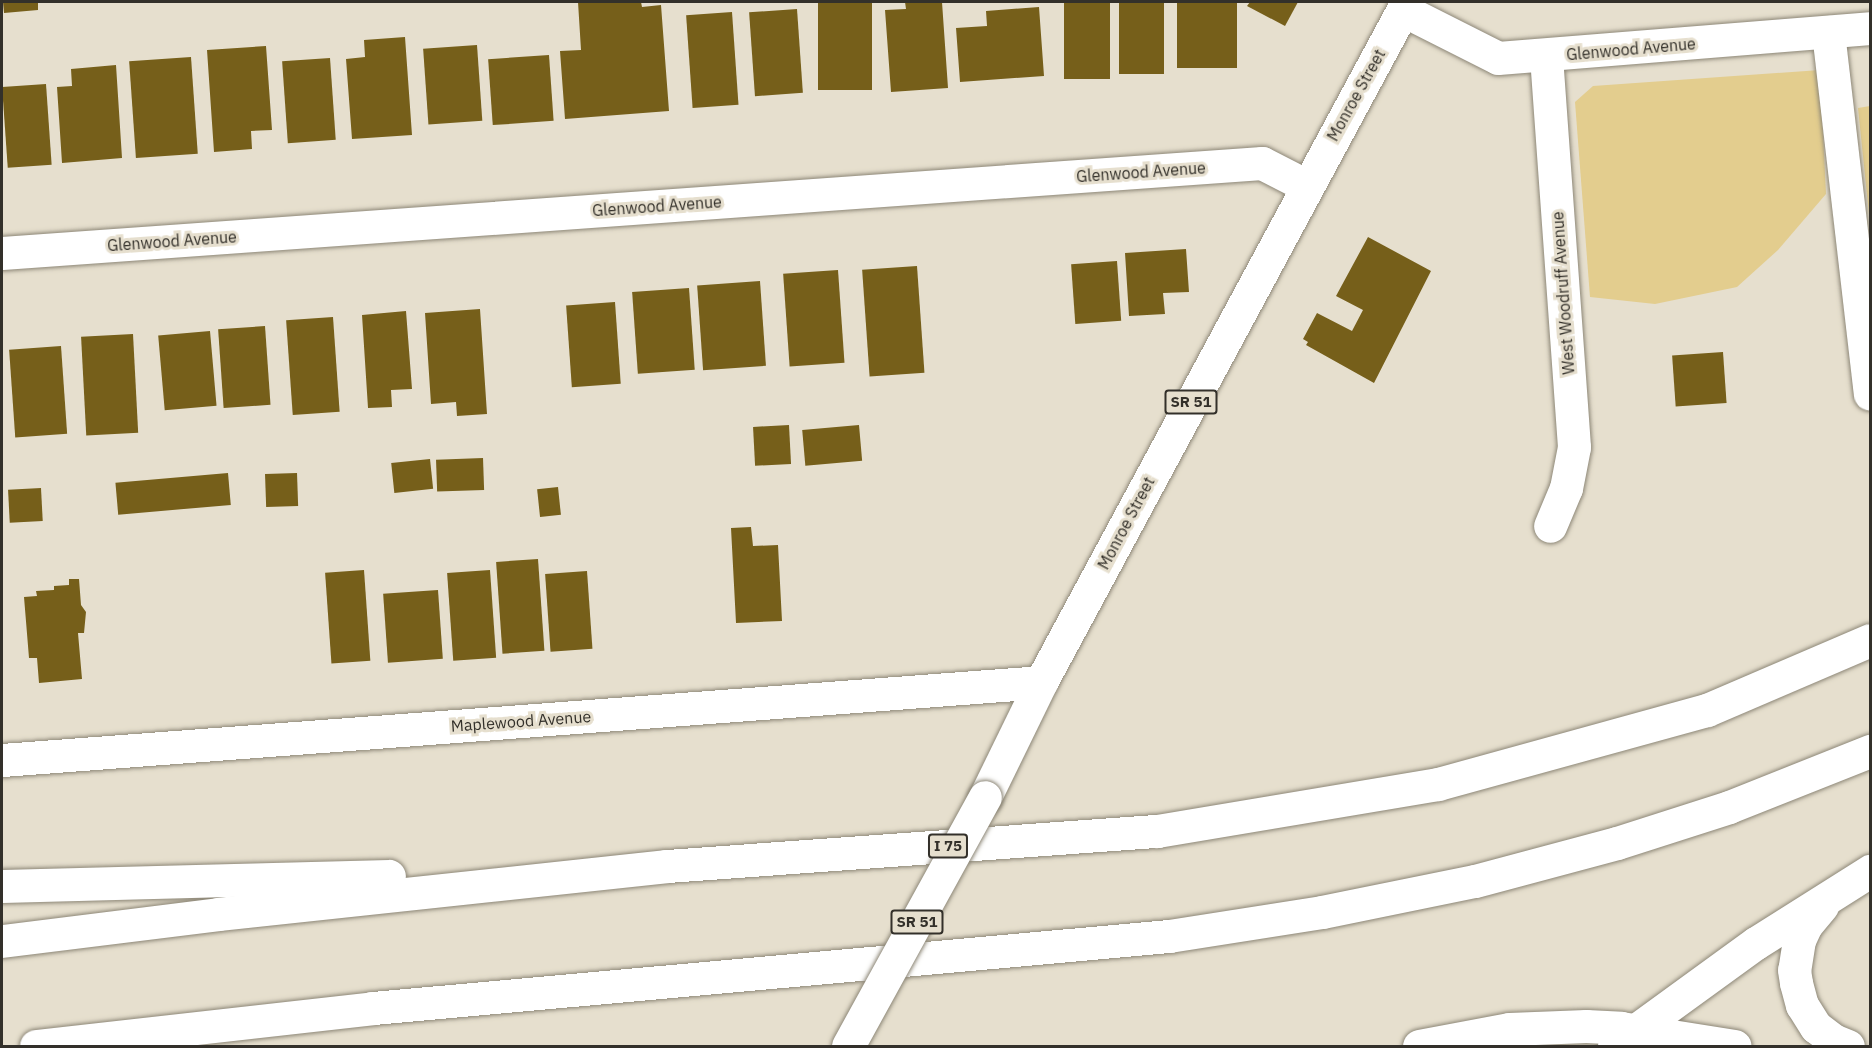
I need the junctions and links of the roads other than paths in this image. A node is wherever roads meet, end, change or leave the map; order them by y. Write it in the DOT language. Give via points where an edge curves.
graph roads {
  1 [pos="1405,6"];
  2 [pos="1870,28"];
  3 [pos="1828,32"];
  4 [pos="1546,56"];
  5 [pos="1306,186"];
  6 [pos="2,253"];
  7 [pos="1870,393"];
  8 [pos="1550,526"];
  9 [pos="1870,640"];
  10 [pos="1041,682"];
  11 [pos="1870,752"];
  12 [pos="2,760"];
  13 [pos="667,866"];
  14 [pos="1870,871"];
  15 [pos="2,886"];
  16 [pos="1837,892"];
  17 [pos="2,941"];
  18 [pos="1623,1039"];
  19 [pos="36,1047"];
  20 [pos="848,1047"];
  21 [pos="1419,1047"];
  22 [pos="1735,1047"];
  23 [pos="1848,1047"];
  1 -- 4 [label="main road, Glenwood Avenue" via="1498,58"];
  1 -- 5 [label="main road, Monroe Street / SR 51"];
  2 -- 3 [label="main road, Glenwood Avenue"];
  3 -- 4 [label="main road, Glenwood Avenue"];
  3 -- 7 [label="main road"];
  4 -- 8 [label="main road, West Woodruff Avenue" via="1574,447 1566,488"];
  5 -- 6 [label="main road, Glenwood Avenue" via="1262,163"];
  5 -- 10 [label="main road, Monroe Street / SR 51"];
  9 -- 13 [label="main road, I 75" via="1707,710 1438,784 1157,831"];
  10 -- 12 [label="main road, Maplewood Avenue"];
  10 -- 20 [label="main road, Monroe Street / SR 51, bridge" via="985,797"];
  11 -- 19 [label="main road" via="1729,807 1617,843 1475,881 1322,912 1169,936 373,1008"];
  13 -- 15 [label="main road"];
  13 -- 17 [label="main road, I 75"];
  14 -- 16 [label="main road"];
  16 -- 18 [label="main road" via="1756,943"];
  16 -- 23 [label="main road" via="1806,926 1799,940 1794,970 1798,995 1809,1018 1823,1035"];
  18 -- 21 [label="main road" via="1586,1026 1509,1029"];
  18 -- 22 [label="main road"];
}
